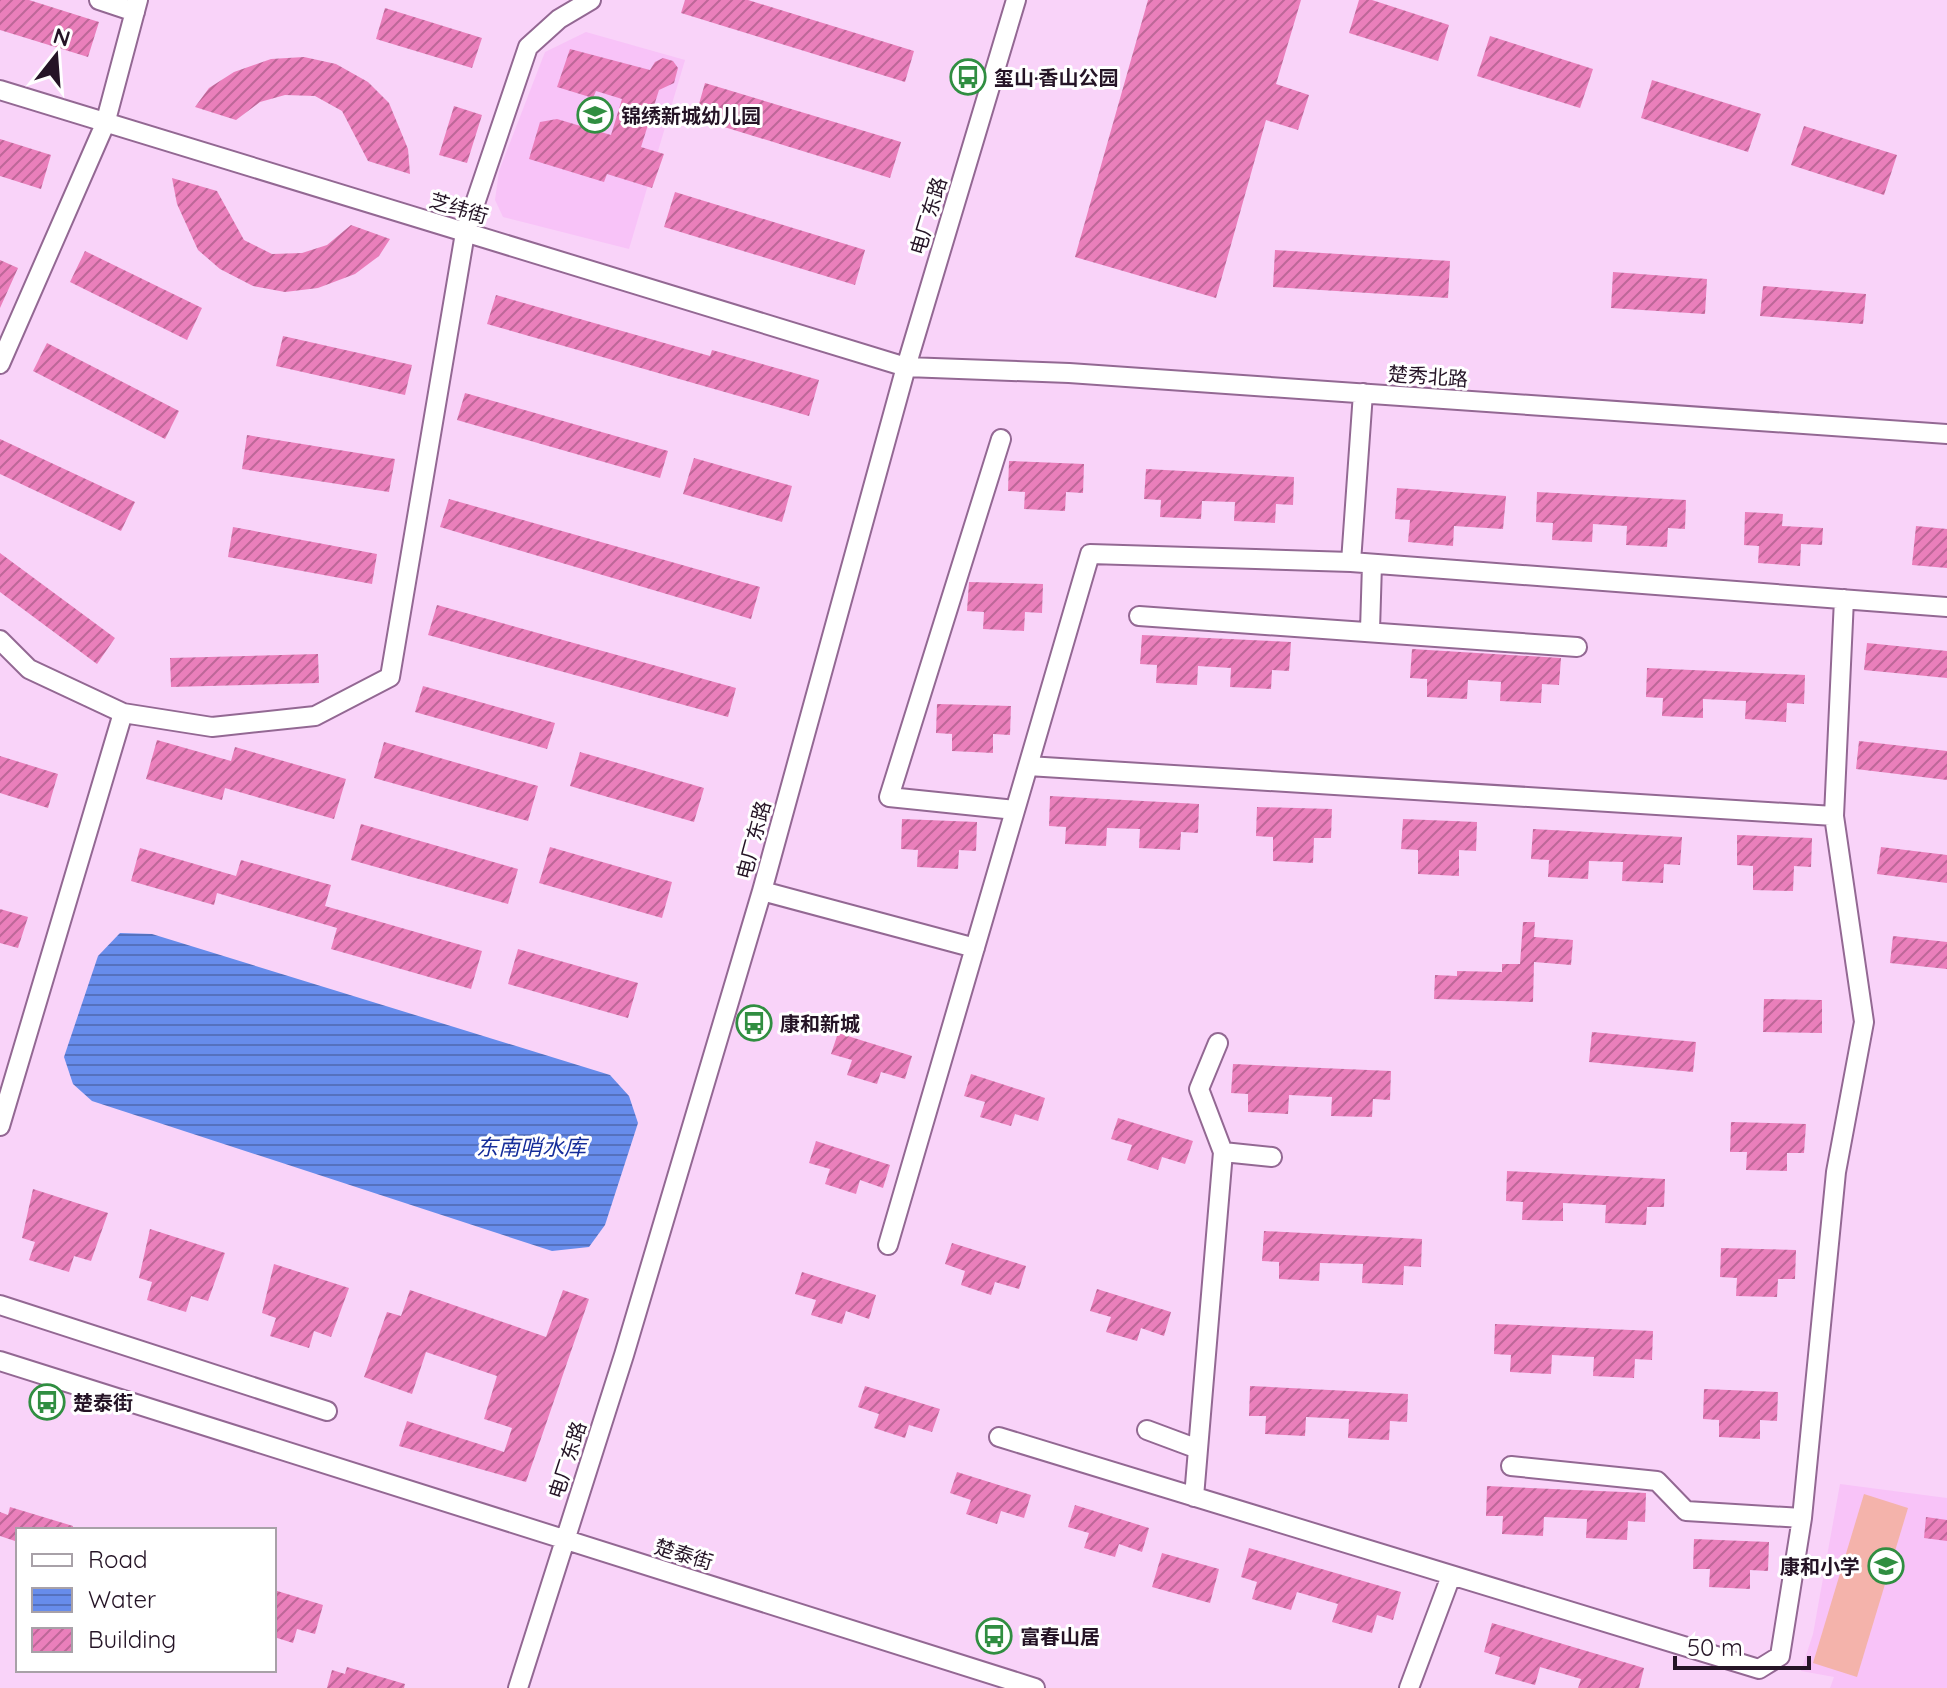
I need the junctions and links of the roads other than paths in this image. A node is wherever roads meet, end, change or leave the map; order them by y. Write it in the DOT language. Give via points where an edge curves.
graph roads {
  1 [pos="99,0"];
  2 [pos="591,0"];
  3 [pos="1016,0"];
  4 [pos="136,6"];
  5 [pos="0,90"];
  6 [pos="105,124"];
  7 [pos="465,233"];
  8 [pos="0,364"];
  9 [pos="906,367"];
  10 [pos="1363,393"];
  11 [pos="1947,434"];
  12 [pos="1001,439"];
  13 [pos="1351,562"];
  14 [pos="1372,564"];
  15 [pos="1844,599"];
  16 [pos="1947,607"];
  17 [pos="1139,616"];
  18 [pos="1370,630"];
  19 [pos="0,640"];
  20 [pos="1577,647"];
  21 [pos="123,713"];
  22 [pos="1028,766"];
  23 [pos="1015,810"];
  24 [pos="1834,816"];
  25 [pos="762,891"];
  26 [pos="975,948"];
  27 [pos="1218,1043"];
  28 [pos="0,1126"];
  29 [pos="1223,1152"];
  30 [pos="1272,1157"];
  31 [pos="888,1245"];
  32 [pos="0,1305"];
  33 [pos="0,1361"];
  34 [pos="327,1411"];
  35 [pos="1147,1430"];
  36 [pos="999,1437"];
  37 [pos="1198,1449"];
  38 [pos="1511,1466"];
  39 [pos="1194,1497"];
  40 [pos="1802,1518"];
  41 [pos="563,1539"];
  42 [pos="1451,1576"];
  43 [pos="518,1688"];
  44 [pos="1035,1688"];
  45 [pos="1409,1688"];
  1 -- 4 [label="street"];
  2 -- 7 [label="street" via="528,47"];
  3 -- 9 [label="street, 电厂东路"];
  4 -- 6 [label="street"];
  5 -- 6 [label="street, 芝纬街"];
  6 -- 7 [label="street, 芝纬街"];
  6 -- 8 [label="street"];
  7 -- 9 [label="street, 芝纬街"];
  7 -- 21 [label="street" via="390,677 315,716 212,727"];
  9 -- 10 [label="street, 楚秀北路"];
  9 -- 25 [label="street, 电厂东路"];
  10 -- 11 [label="street, 楚秀北路"];
  10 -- 13 [label="street"];
  12 -- 23 [label="street" via="889,797"];
  13 -- 14 [label="street"];
  13 -- 22 [label="street" via="1090,554"];
  14 -- 15 [label="street"];
  14 -- 18 [label="street"];
  15 -- 16 [label="street"];
  15 -- 24 [label="street"];
  17 -- 18 [label="street"];
  18 -- 20 [label="street"];
  19 -- 21 [label="street" via="29,669"];
  21 -- 28 [label="street"];
  22 -- 23 [label="street"];
  22 -- 24 [label="street"];
  23 -- 26 [label="street"];
  24 -- 40 [label="street" via="1864,1022 1836,1172"];
  25 -- 26 [label="street"];
  25 -- 41 [label="street, 电厂东路" via="624,1355"];
  26 -- 31 [label="street"];
  27 -- 29 [label="street" via="1199,1089"];
  29 -- 30 [label="street"];
  29 -- 37 [label="street"];
  32 -- 34 [label="street"];
  33 -- 41 [label="street, 楚泰街"];
  35 -- 37 [label="street"];
  36 -- 39 [label="street"];
  37 -- 39 [label="street"];
  38 -- 40 [label="street" via="1657,1481 1686,1511"];
  39 -- 42 [label="street"];
  40 -- 42 [label="street" via="1780,1656 1759,1669"];
  41 -- 43 [label="street, 电厂东路"];
  41 -- 44 [label="street, 楚泰街"];
  42 -- 45 [label="street"];
}
